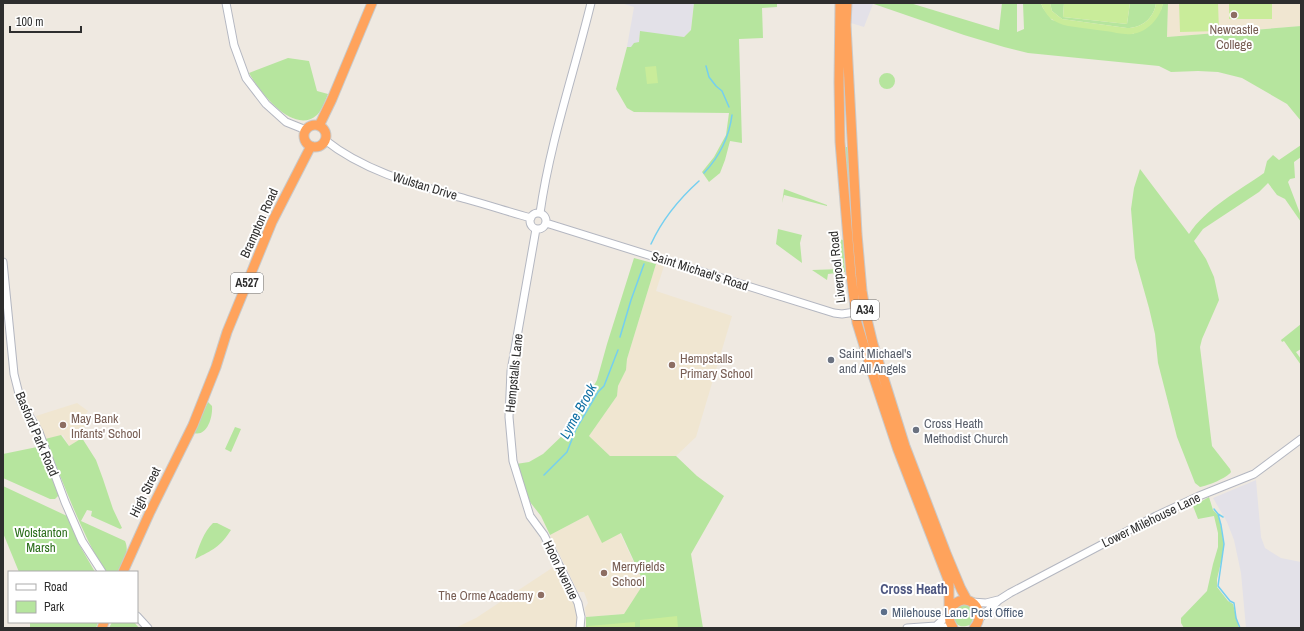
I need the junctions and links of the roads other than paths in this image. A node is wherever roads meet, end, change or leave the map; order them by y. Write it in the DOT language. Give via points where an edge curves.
graph roads {
  1 [pos="226,3"];
  2 [pos="372,3"];
  3 [pos="591,3"];
  4 [pos="840,3"];
  5 [pos="847,3"];
  6 [pos="839,114"];
  7 [pos="852,116"];
  8 [pos="320,126"];
  9 [pos="306,130"];
  10 [pos="325,140"];
  11 [pos="311,146"];
  12 [pos="540,213"];
  13 [pos="531,218"];
  14 [pos="546,223"];
  15 [pos="536,229"];
  16 [pos="3,262"];
  17 [pos="861,312"];
  18 [pos="192,425"];
  19 [pos="1301,439"];
  20 [pos="530,516"];
  21 [pos="101,571"];
  22 [pos="123,571"];
  23 [pos="999,600"];
  24 [pos="970,601"];
  25 [pos="949,612"];
  26 [pos="138,617"];
  27 [pos="976,625"];
  28 [pos="936,626"];
  29 [pos="148,628"];
  30 [pos="580,628"];
  31 [pos="907,628"];
  32 [pos="953,628"];
  1 -- 9 [label="street" via="234,45 246,78 266,104 286,122"];
  2 -- 8 [label="highway"];
  3 -- 12 [label="street" via="555,139"];
  4 -- 6 [label="highway, Liverpool Road / A34"];
  5 -- 7 [label="highway, Liverpool Road / A34"];
  6 -- 7 [label="highway"];
  6 -- 17 [label="highway, Liverpool Road / A34" via="843,187"];
  7 -- 17 [label="highway, Liverpool Road / A34" via="859,262 857,279"];
  8 -- 9 [label="highway" via="311,126"];
  8 -- 10 [label="highway" via="325,134"];
  9 -- 11 [label="highway" via="305,141"];
  10 -- 11 [label="highway" via="320,145"];
  10 -- 13 [label="street, Wulstan Drive" via="354,159 385,173"];
  11 -- 18 [label="highway, Brampton Road / A527" via="272,222"];
  12 -- 13 [label="street"];
  12 -- 14 [label="street"];
  13 -- 15 [label="street" via="531,225"];
  14 -- 15 [label="street" via="542,228"];
  14 -- 17 [label="street, Saint Michael's Road" via="834,313"];
  15 -- 20 [label="street, Hempstalls Lane" via="511,372 509,417 513,461"];
  16 -- 21 [label="street, Basford Park Road" via="14,374 21,402 39,432 82,541"];
  17 -- 24 [label="highway, Liverpool Road / A34" via="905,446 961,589"];
  17 -- 25 [label="highway, Liverpool Road / A34" via="861,339 898,450 949,582"];
  18 -- 22 [label="highway, High Street / A527"];
  19 -- 23 [label="street, Lower Milehouse Lane" via="1254,474 1156,516"];
  20 -- 30 [label="street, Hoon Avenue" via="544,535 576,598 581,617"];
  23 -- 24 [label="street, Lower Milehouse Lane" via="986,603"];
  23 -- 27 [label="street, Lower Milehouse Lane"];
  24 -- 25 [label="highway" via="955,602"];
  24 -- 27 [label="highway, Liverpool Road" via="977,610"];
  25 -- 28 [label="street"];
  25 -- 32 [label="highway, Liverpool Road"];
  26 -- 29 [label="street"];
  28 -- 31 [label="street"];
  28 -- 32 [label="street"];
}
